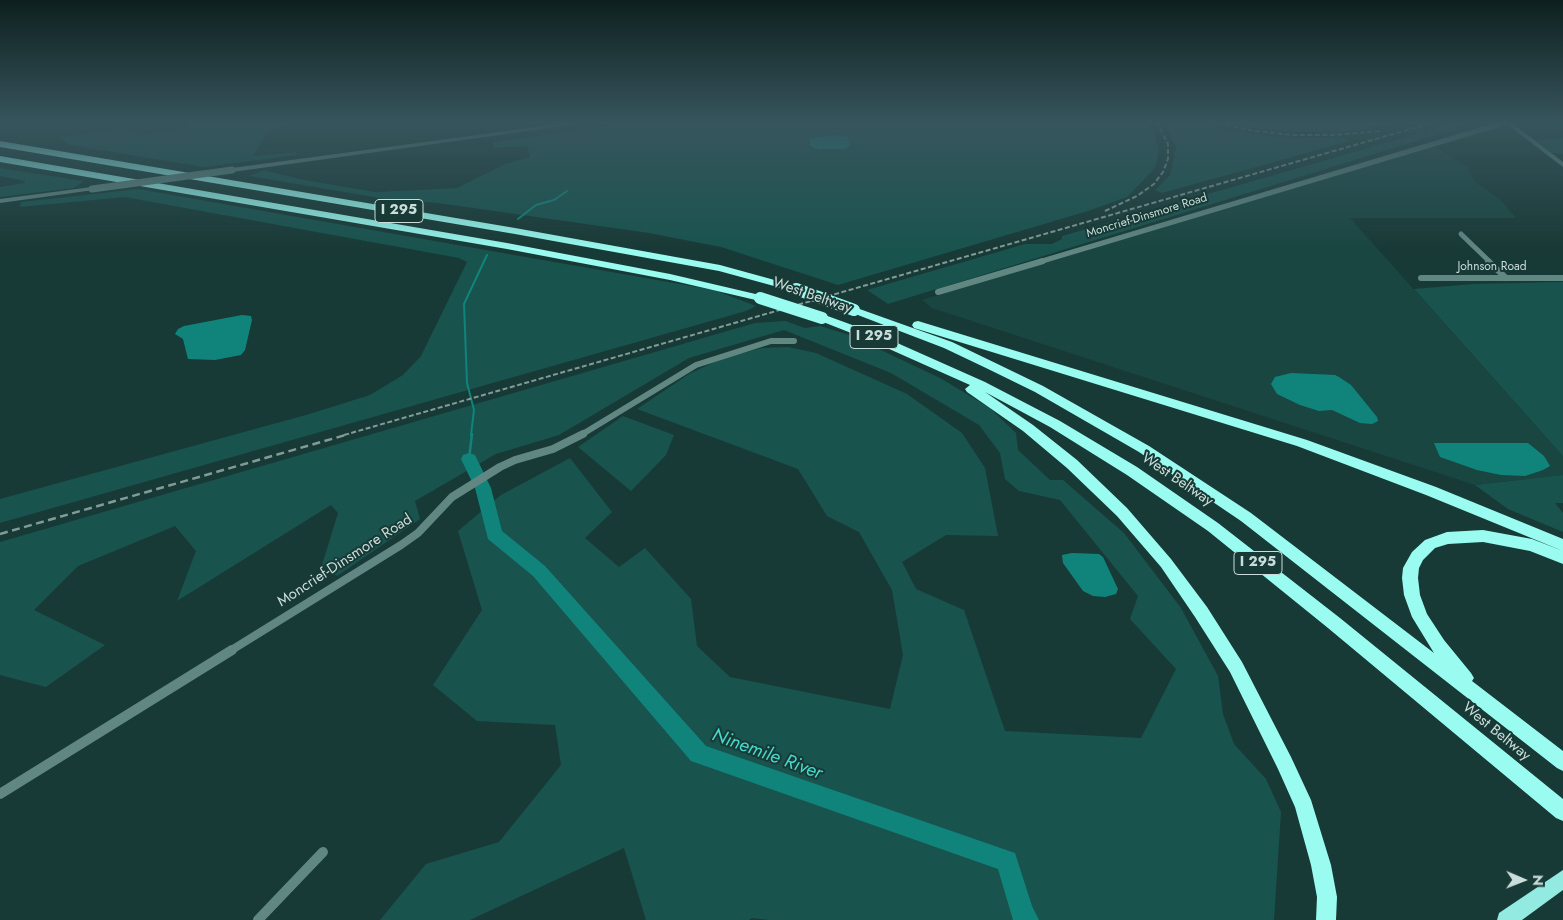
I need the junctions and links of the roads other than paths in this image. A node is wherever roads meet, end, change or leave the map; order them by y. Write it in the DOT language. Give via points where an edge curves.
graph roads {
  1 [pos="40,165"];
  2 [pos="124,165"];
  3 [pos="270,165"];
  4 [pos="1363,165"];
  5 [pos="0,201"];
  6 [pos="1461,234"];
  7 [pos="1421,278"];
  8 [pos="1506,278"];
  9 [pos="1563,278"];
  10 [pos="938,292"];
  11 [pos="815,294"];
  12 [pos="857,308"];
  13 [pos="794,341"];
  14 [pos="924,360"];
  15 [pos="1563,545"];
  16 [pos="1563,558"];
  17 [pos="1499,712"];
  18 [pos="1563,762"];
  19 [pos="0,794"];
  20 [pos="1563,811"];
  21 [pos="323,852"];
  22 [pos="1563,879"];
  23 [pos="258,920"];
  24 [pos="1326,920"];
  25 [pos="1506,920"];
  1 -- 14 [label="highway, West Beltway / I 295, bridge" via="517,248 708,285 822,318"];
  2 -- 11 [label="highway, West Beltway / I 295, bridge" via="710,266"];
  3 -- 5 [label="street, bridge"];
  4 -- 10 [label="street, Moncrief-Dinsmore Road"];
  6 -- 8 [label="street"];
  7 -- 8 [label="street, Johnson Road"];
  8 -- 9 [label="street, Johnson Road"];
  11 -- 12 [label="highway, bridge"];
  12 -- 15 [label="highway" via="1302,443"];
  12 -- 17 [label="highway, West Beltway / I 295" via="1039,389 1144,449 1246,517"];
  13 -- 19 [label="street, Moncrief-Dinsmore Road" via="771,342 696,365 573,440 500,467 444,504 401,545"];
  14 -- 20 [label="highway, West Beltway / I 295" via="1054,424 1132,471 1213,527"];
  14 -- 24 [label="highway" via="1028,428 1072,464 1122,512 1166,563 1236,667 1304,808 1321,865 1327,897"];
  16 -- 17 [label="highway" via="1504,538 1456,536 1430,544 1417,556 1411,568 1412,595 1420,617 1464,678"];
  17 -- 18 [label="highway, West Beltway / I 295"];
  21 -- 23 [label="street"];
  22 -- 25 [label="highway"];
}
